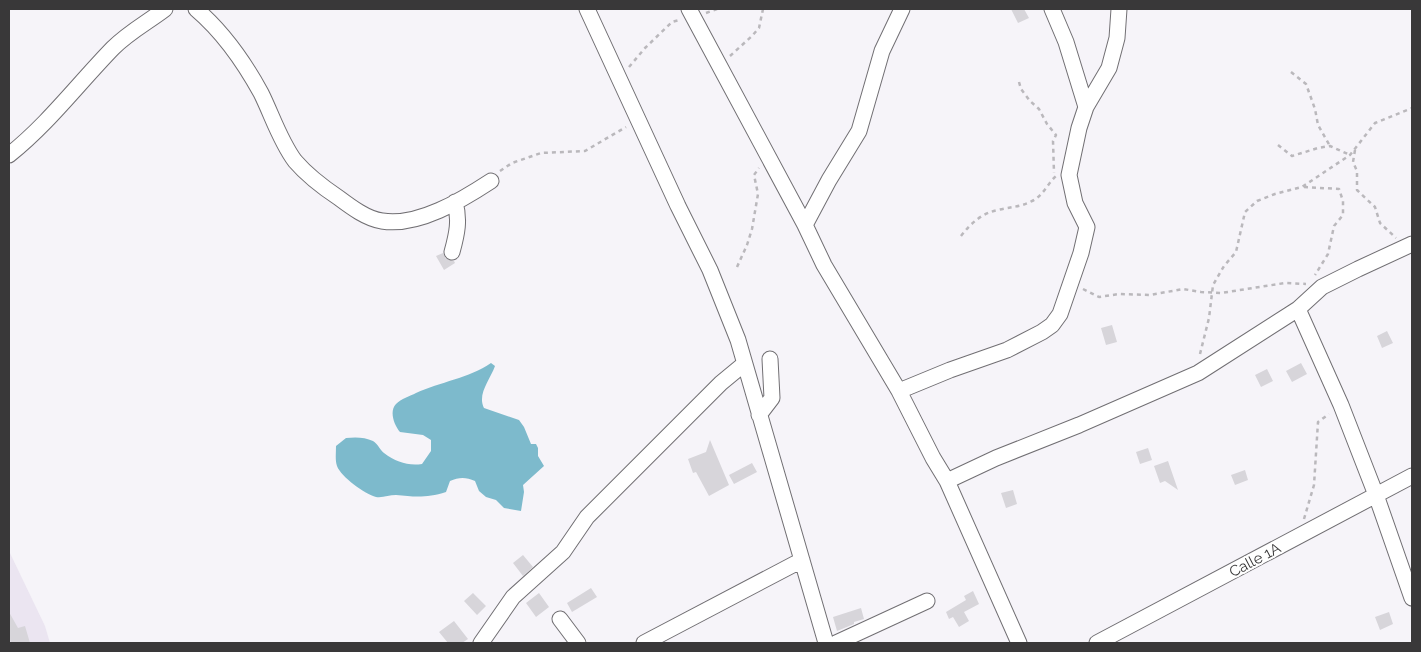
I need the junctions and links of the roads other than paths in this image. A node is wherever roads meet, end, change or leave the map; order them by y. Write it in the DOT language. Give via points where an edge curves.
graph roads {
  1 [pos="165,9"];
  2 [pos="196,9"];
  3 [pos="586,9"];
  4 [pos="902,9"];
  5 [pos="1052,9"];
  6 [pos="1119,9"];
  7 [pos="691,13"];
  8 [pos="1086,107"];
  9 [pos="9,155"];
  10 [pos="491,181"];
  11 [pos="455,202"];
  12 [pos="805,225"];
  13 [pos="1407,247"];
  14 [pos="452,252"];
  15 [pos="1298,309"];
  16 [pos="770,359"];
  17 [pos="744,364"];
  18 [pos="899,391"];
  19 [pos="759,415"];
  20 [pos="1412,476"];
  21 [pos="947,481"];
  22 [pos="1376,495"];
  23 [pos="802,560"];
  24 [pos="1412,598"];
  25 [pos="927,601"];
  26 [pos="560,619"];
  27 [pos="480,643"];
  28 [pos="578,643"];
  29 [pos="644,643"];
  30 [pos="826,643"];
  31 [pos="836,643"];
  32 [pos="1019,643"];
  33 [pos="1097,643"];
  1 -- 9 [label="street" via="129,33 42,126"];
  2 -- 11 [label="street" via="223,36 244,65 296,161 331,192 362,213 382,221 416,219"];
  3 -- 17 [label="street" via="710,270 738,340"];
  4 -- 12 [label="street" via="882,51 859,131"];
  5 -- 8 [label="street"];
  6 -- 8 [label="street" via="1117,38 1109,68"];
  7 -- 12 [label="street"];
  8 -- 18 [label="street" via="1069,175 1076,203 1088,227 1060,314 1042,332 1007,350"];
  10 -- 11 [label="street"];
  11 -- 14 [label="street" via="459,218"];
  12 -- 18 [label="street" via="824,265"];
  13 -- 15 [label="street" via="1316,286"];
  15 -- 21 [label="street" via="1198,373"];
  15 -- 22 [label="street" via="1341,405"];
  16 -- 19 [label="street" via="772,398"];
  17 -- 19 [label="street"];
  17 -- 27 [label="street" via="587,517 563,552 513,597"];
  18 -- 21 [label="street"];
  19 -- 23 [label="street"];
  20 -- 22 [label="street, Calle 1A"];
  21 -- 32 [label="street"];
  22 -- 24 [label="street"];
  22 -- 33 [label="street, Calle 1A"];
  23 -- 29 [label="street"];
  23 -- 30 [label="street"];
  25 -- 31 [label="street"];
  26 -- 28 [label="street"];
}
